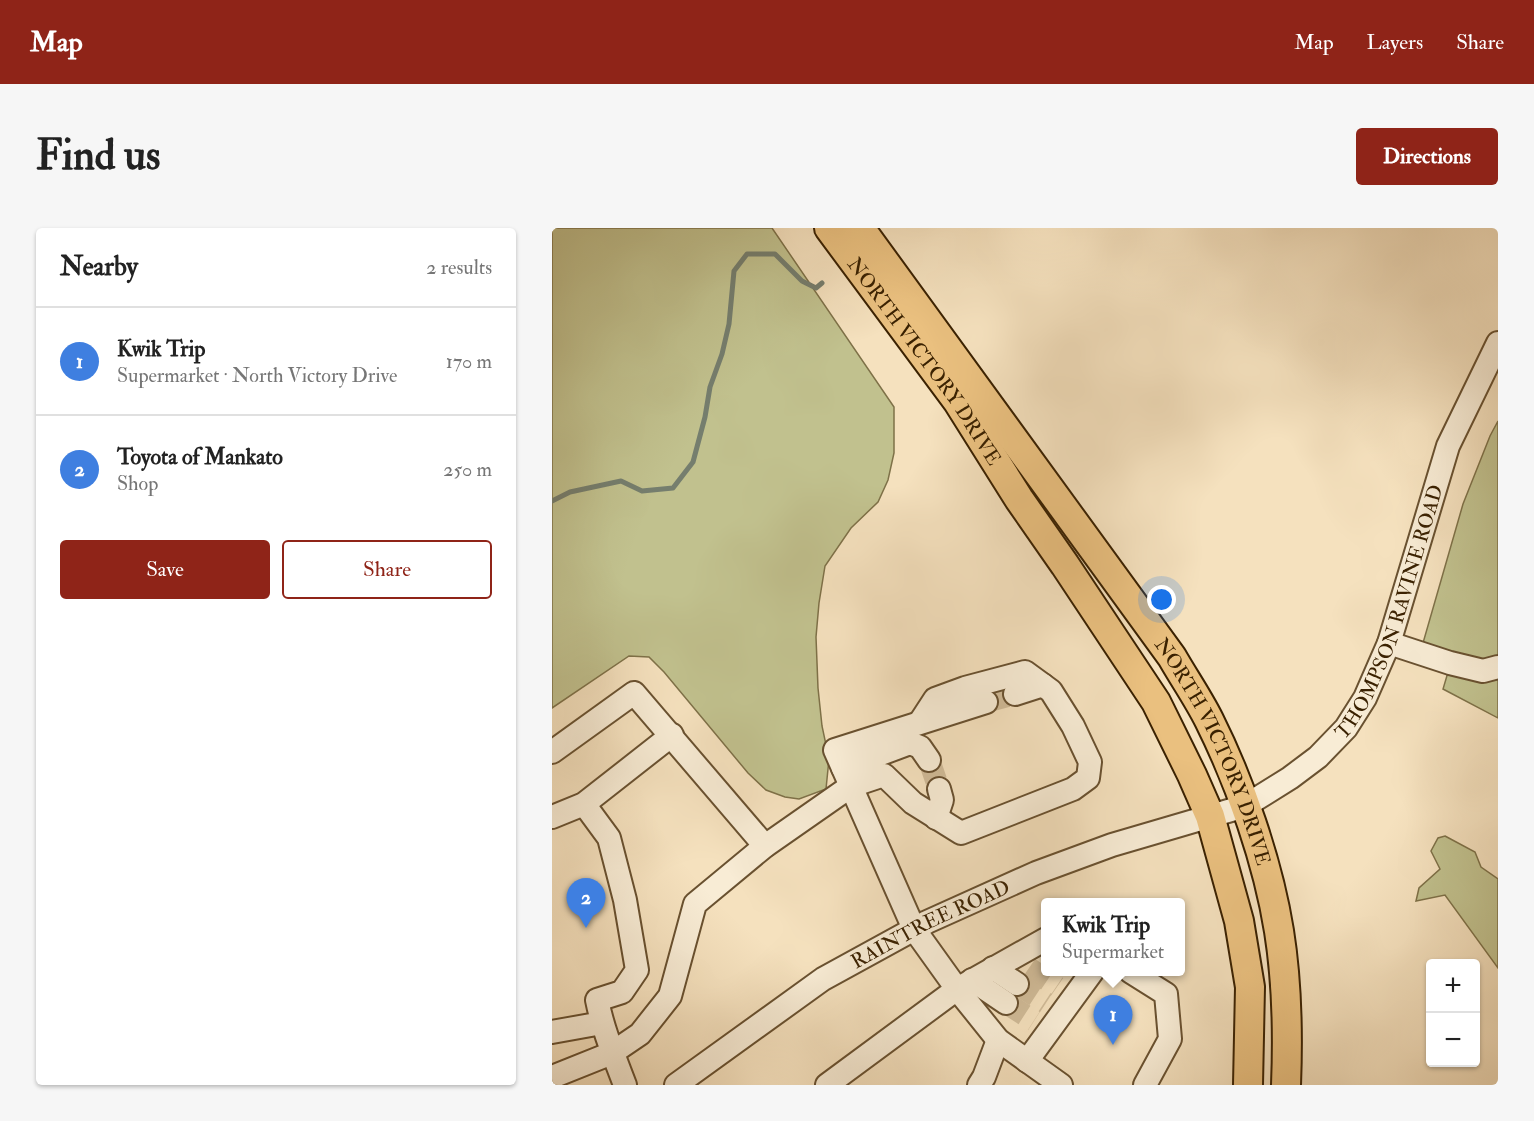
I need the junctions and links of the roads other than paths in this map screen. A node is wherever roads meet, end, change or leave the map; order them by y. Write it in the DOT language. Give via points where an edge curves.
graph roads {
  1 [pos="829,228"];
  2 [pos="860,228"];
  3 [pos="1498,344"];
  4 [pos="967,395"];
  5 [pos="1389,643"];
  6 [pos="1498,667"];
  7 [pos="1043,685"];
  8 [pos="1014,694"];
  9 [pos="986,702"];
  10 [pos="920,722"];
  11 [pos="672,735"];
  12 [pos="552,752"];
  13 [pos="928,760"];
  14 [pos="843,768"];
  15 [pos="939,789"];
  16 [pos="584,804"];
  17 [pos="1245,806"];
  18 [pos="1210,816"];
  19 [pos="552,817"];
  20 [pos="936,819"];
  21 [pos="765,846"];
  22 [pos="914,929"];
  23 [pos="1041,946"];
  24 [pos="1088,976"];
  25 [pos="1138,976"];
  26 [pos="1017,978"];
  27 [pos="964,985"];
  28 [pos="602,1023"];
  29 [pos="552,1032"];
  30 [pos="998,1040"];
  31 [pos="612,1053"];
  32 [pos="1027,1061"];
  33 [pos="552,1077"];
  34 [pos="986,1082"];
  35 [pos="625,1085"];
  36 [pos="676,1085"];
  37 [pos="827,1085"];
  38 [pos="1061,1085"];
  39 [pos="1145,1085"];
  40 [pos="1248,1085"];
  41 [pos="1286,1085"];
  1 -- 4 [label="main road, NORTH VICTORY DRIVE"];
  2 -- 4 [label="main road, NORTH VICTORY DRIVE"];
  3 -- 5 [label="street, THOMPSON RAVINE ROAD" via="1448,446"];
  4 -- 17 [label="main road, NORTH VICTORY DRIVE" via="1172,657 1208,718"];
  4 -- 18 [label="main road, NORTH VICTORY DRIVE" via="1019,499 1156,702"];
  5 -- 6 [label="street" via="1483,671"];
  5 -- 17 [label="street, THOMPSON RAVINE ROAD" via="1365,698 1337,739 1290,778"];
  7 -- 8 [label="street"];
  7 -- 10 [label="street" via="1024,672 965,688 935,699"];
  7 -- 20 [label="street" via="1073,726 1090,762 1088,778 1073,789 961,833"];
  9 -- 10 [label="street"];
  10 -- 14 [label="street"];
  11 -- 12 [label="street" via="634,693"];
  11 -- 16 [label="street"];
  11 -- 21 [label="street"];
  13 -- 14 [label="street" via="920,747 910,744"];
  14 -- 20 [label="street" via="884,775"];
  14 -- 21 [label="street"];
  14 -- 22 [label="street"];
  15 -- 20 [label="street" via="942,800"];
  16 -- 19 [label="street"];
  16 -- 28 [label="street" via="609,838 638,970 622,992 597,1000"];
  17 -- 18 [label="street, THOMPSON RAVINE ROAD"];
  17 -- 41 [label="main road, NORTH VICTORY DRIVE" via="1279,931"];
  18 -- 22 [label="street, RAINTREE ROAD" via="1112,844 1036,873"];
  18 -- 40 [label="main road, NORTH VICTORY DRIVE" via="1239,921 1250,987"];
  21 -- 31 [label="street" via="695,904 670,996 640,1034"];
  22 -- 27 [label="street"];
  22 -- 36 [label="street, RAINTREE ROAD" via="823,979"];
  23 -- 26 [label="street"];
  24 -- 32 [label="street" via="1054,1008"];
  25 -- 39 [label="street" via="1167,994 1170,1039"];
  26 -- 27 [label="street"];
  26 -- 27 [label="street" via="993,968"];
  27 -- 30 [label="street"];
  27 -- 37 [label="street"];
  28 -- 29 [label="street"];
  28 -- 31 [label="street"];
  30 -- 32 [label="street"];
  30 -- 34 [label="street"];
  31 -- 33 [label="street"];
  31 -- 35 [label="street"];
  32 -- 38 [label="street"];
}
